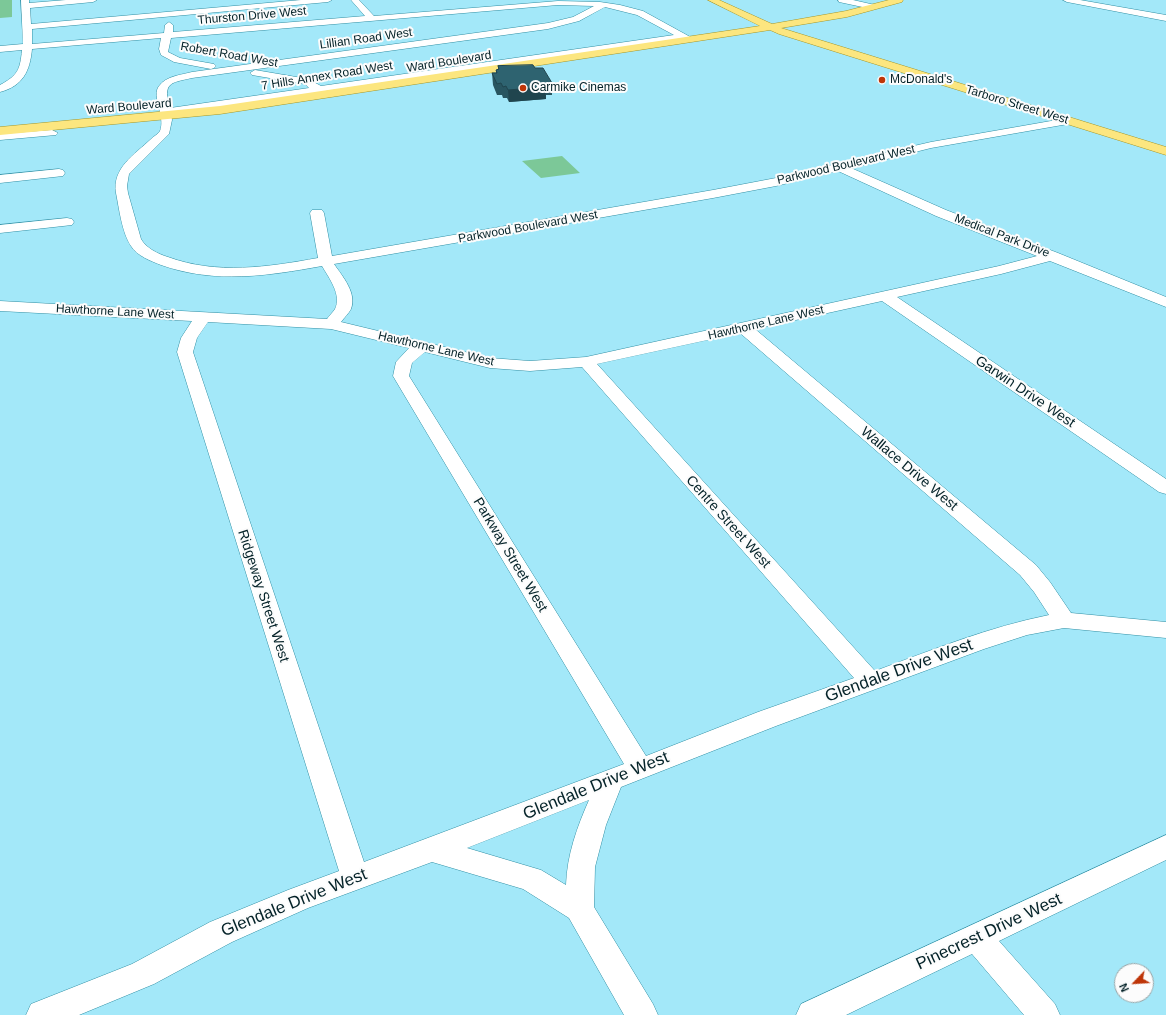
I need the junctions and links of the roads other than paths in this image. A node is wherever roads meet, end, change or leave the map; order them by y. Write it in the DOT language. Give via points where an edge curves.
graph roads {
  1 [pos="93,0"];
  2 [pos="328,0"];
  3 [pos="355,0"];
  4 [pos="620,0"];
  5 [pos="712,0"];
  6 [pos="842,0"];
  7 [pos="899,0"];
  8 [pos="1067,0"];
  9 [pos="543,2"];
  10 [pos="602,2"];
  11 [pos="26,3"];
  12 [pos="872,8"];
  13 [pos="167,15"];
  14 [pos="371,18"];
  15 [pos="1166,18"];
  16 [pos="28,27"];
  17 [pos="770,27"];
  18 [pos="168,35"];
  19 [pos="686,37"];
  20 [pos="26,47"];
  21 [pos="0,49"];
  22 [pos="232,70"];
  23 [pos="0,88"];
  24 [pos="323,92"];
  25 [pos="166,114"];
  26 [pos="1068,121"];
  27 [pos="0,131"];
  28 [pos="52,132"];
  29 [pos="0,137"];
  30 [pos="1166,152"];
  31 [pos="839,167"];
  32 [pos="59,173"];
  33 [pos="0,178"];
  34 [pos="317,213"];
  35 [pos="67,222"];
  36 [pos="0,230"];
  37 [pos="1053,256"];
  38 [pos="326,262"];
  39 [pos="885,296"];
  40 [pos="1166,302"];
  41 [pos="0,306"];
  42 [pos="203,318"];
  43 [pos="331,324"];
  44 [pos="744,328"];
  45 [pos="422,346"];
  46 [pos="586,362"];
  47 [pos="1166,488"];
  48 [pos="1064,620"];
  49 [pos="1166,630"];
  50 [pos="870,681"];
  51 [pos="640,768"];
  52 [pos="610,781"];
  53 [pos="1166,847"];
  54 [pos="432,850"];
  55 [pos="355,877"];
  56 [pos="579,910"];
  57 [pos="978,938"];
  58 [pos="42,1015"];
  59 [pos="642,1015"];
  60 [pos="812,1015"];
  61 [pos="1044,1015"];
  1 -- 11 [label="street"];
  2 -- 13 [label="street"];
  3 -- 14 [label="street"];
  4 -- 10 [label="street" via="616,4"];
  5 -- 17 [label="main road, Tarboro Street West"];
  6 -- 12 [label="street"];
  7 -- 12 [label="main road, Ward Boulevard"];
  8 -- 15 [label="street"];
  9 -- 10 [label="street, Thurston Drive West"];
  9 -- 14 [label="street, Thurston Drive West"];
  10 -- 19 [label="street, Thurston Drive West" via="640,13"];
  10 -- 22 [label="street, Lillian Road West" via="583,17 555,25"];
  11 -- 16 [label="street"];
  12 -- 17 [label="main road, Ward Boulevard"];
  13 -- 16 [label="street"];
  13 -- 18 [label="street, Robert Road West"];
  14 -- 18 [label="street, Thurston Drive West"];
  16 -- 20 [label="street"];
  17 -- 19 [label="main road, Ward Boulevard"];
  17 -- 26 [label="main road, Tarboro Street West"];
  18 -- 20 [label="street, Thurston Drive West"];
  18 -- 22 [label="street, Robert Road West" via="162,48 164,53 172,58"];
  19 -- 24 [label="main road, Ward Boulevard"];
  20 -- 21 [label="street, Thurston Drive West"];
  20 -- 23 [label="street" via="22,73"];
  22 -- 24 [label="street, Robert Road West" via="308,82"];
  22 -- 25 [label="street, Lillian Road West" via="179,77 166,82 161,89"];
  24 -- 25 [label="main road, Ward Boulevard"];
  25 -- 27 [label="main road, Ward Boulevard"];
  25 -- 38 [label="street, Parkwood Boulevard West" via="165,132 126,168 121,186 134,239 144,252 174,265 222,273 276,270"];
  26 -- 30 [label="main road, Tarboro Street West"];
  26 -- 31 [label="street, Parkwood Boulevard West" via="930,145"];
  28 -- 29 [label="street"];
  31 -- 37 [label="street, Medical Park Drive" via="936,210"];
  31 -- 38 [label="street, Parkwood Boulevard West" via="713,194"];
  32 -- 33 [label="street"];
  34 -- 38 [label="street"];
  35 -- 36 [label="street"];
  37 -- 39 [label="street, Hawthorne Lane West"];
  37 -- 40 [label="street, Medical Park Drive"];
  38 -- 43 [label="street" via="340,284 345,298 343,309"];
  39 -- 44 [label="street, Hawthorne Lane West"];
  39 -- 47 [label="street, Garwin Drive West"];
  41 -- 42 [label="street, Hawthorne Lane West"];
  42 -- 43 [label="street, Hawthorne Lane West"];
  42 -- 55 [label="street, Ridgeway Street West" via="191,332 185,352"];
  43 -- 45 [label="street, Hawthorne Lane West"];
  44 -- 46 [label="street, Hawthorne Lane West"];
  44 -- 48 [label="street, Wallace Drive West" via="1028,570"];
  45 -- 46 [label="street, Hawthorne Lane West" via="490,363 530,366"];
  45 -- 51 [label="street, Parkway Street West" via="403,361 400,368 401,376"];
  46 -- 50 [label="street, Centre Street West"];
  48 -- 49 [label="street, Glendale Drive West"];
  48 -- 50 [label="street, Glendale Drive West" via="976,642"];
  50 -- 51 [label="street, Glendale Drive West"];
  51 -- 52 [label="street, Glendale Drive West"];
  52 -- 54 [label="street, Glendale Drive West"];
  52 -- 56 [label="street" via="592,824 581,867"];
  53 -- 57 [label="street, Pinecrest Drive West"];
  54 -- 55 [label="street, Glendale Drive West"];
  54 -- 56 [label="street" via="532,879"];
  55 -- 58 [label="street, Glendale Drive West" via="228,929 143,974"];
  56 -- 59 [label="street"];
  57 -- 60 [label="street, Pinecrest Drive West"];
  57 -- 61 [label="street"];
}
